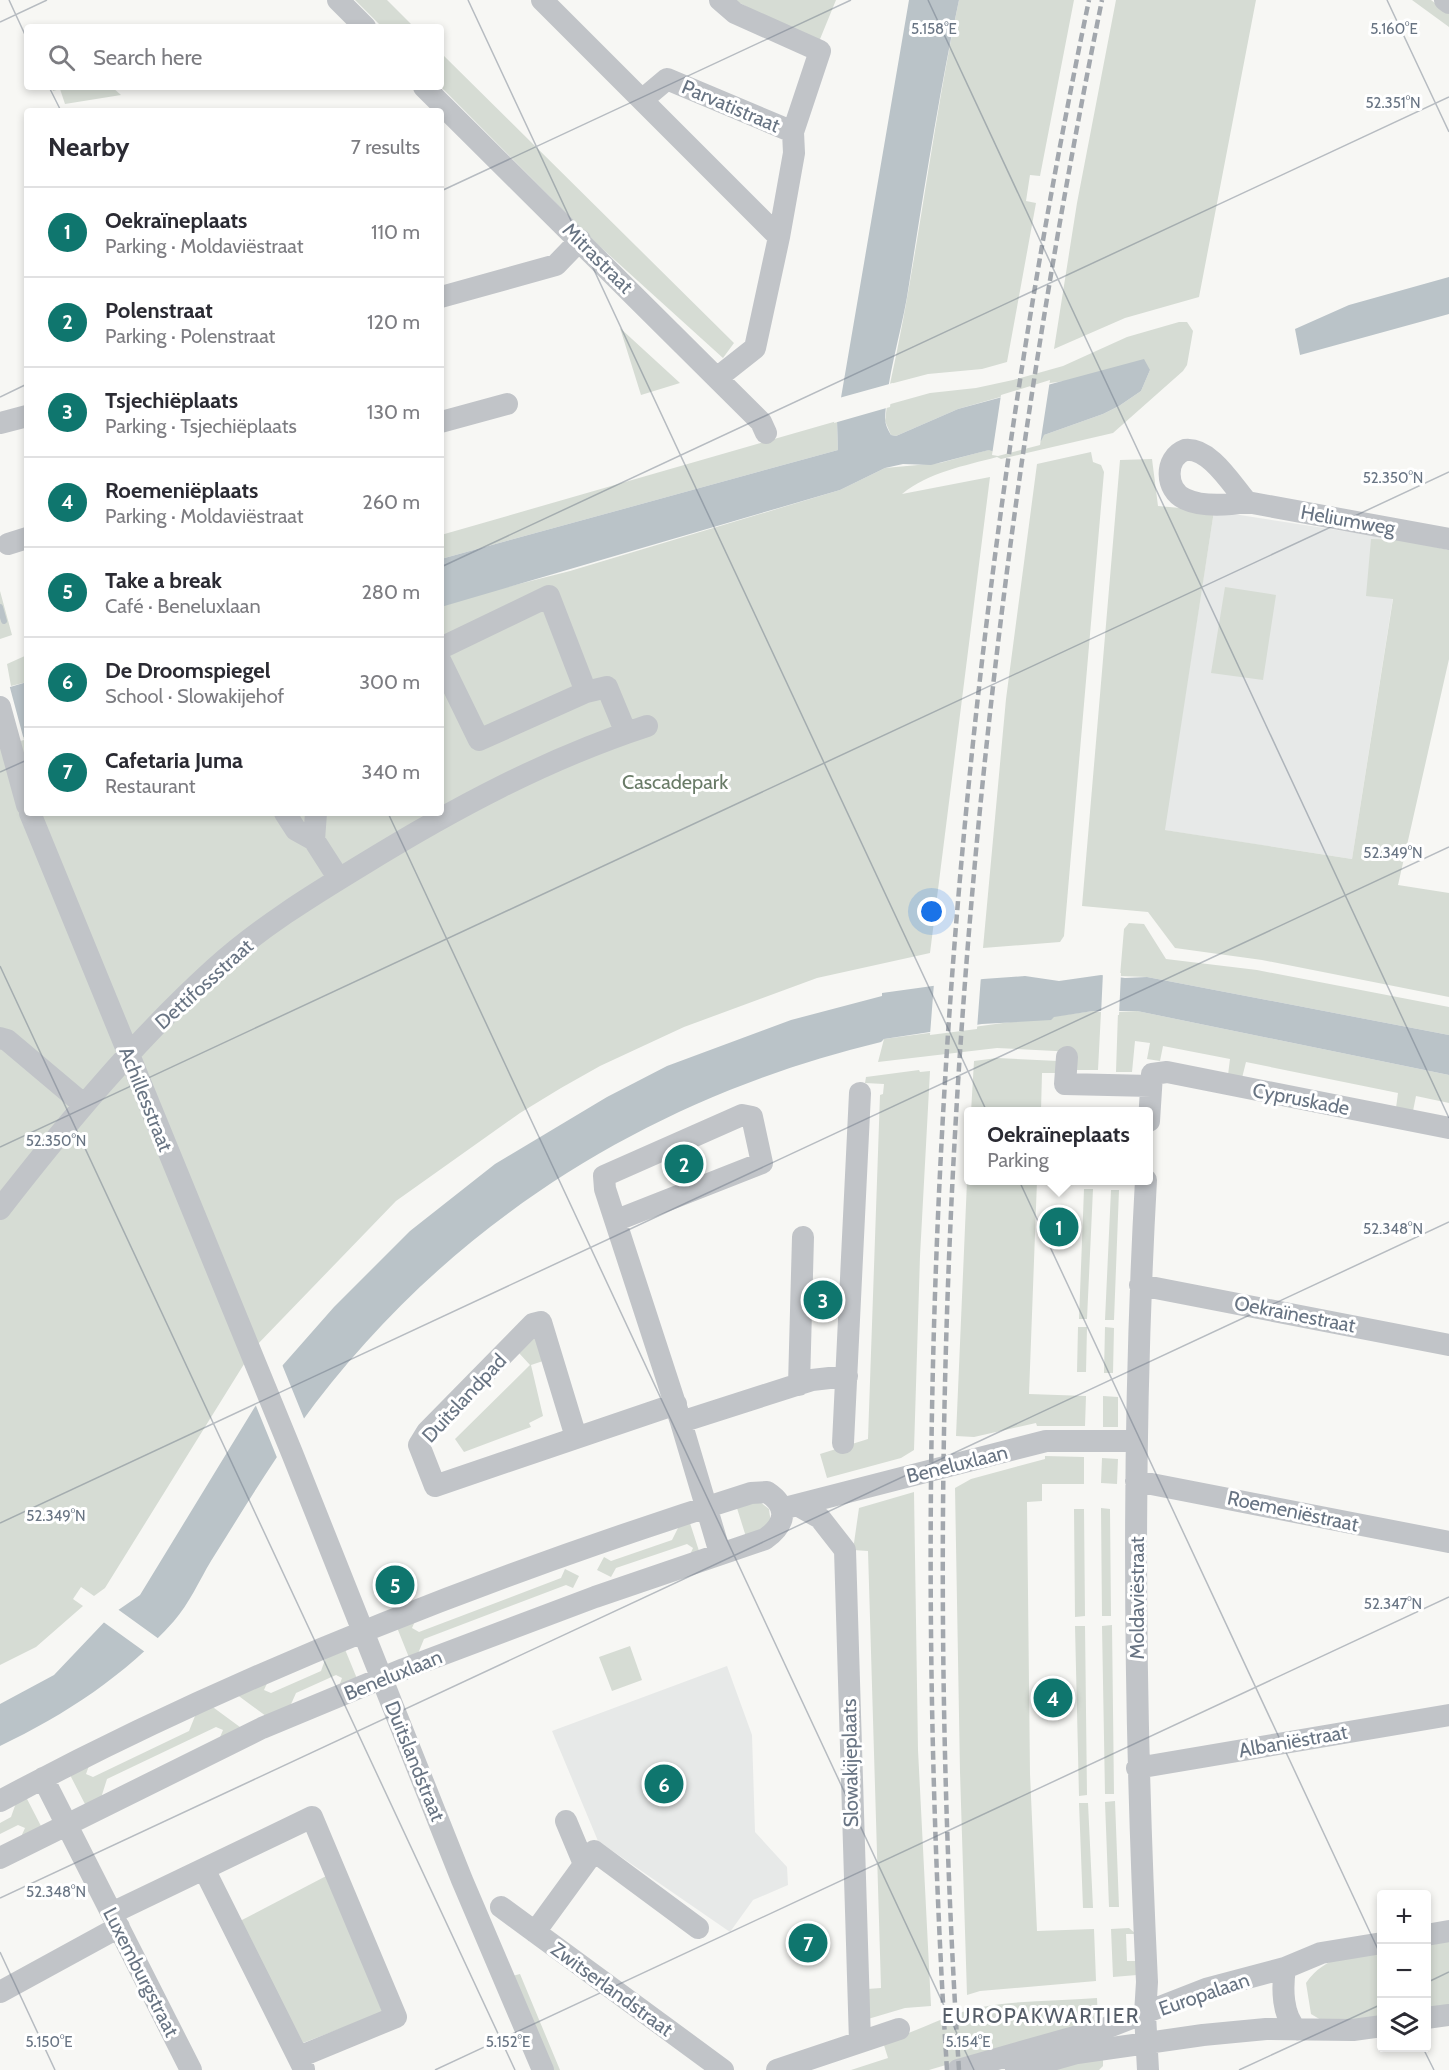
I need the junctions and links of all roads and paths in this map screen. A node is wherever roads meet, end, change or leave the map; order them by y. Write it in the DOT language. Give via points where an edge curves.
graph roads {
  1 [pos="338,0"];
  2 [pos="720,0"];
  3 [pos="1445,0"];
  4 [pos="551,3"];
  5 [pos="1449,3"];
  6 [pos="362,24"];
  7 [pos="427,90"];
  8 [pos="642,100"];
  9 [pos="793,132"];
  10 [pos="779,237"];
  11 [pos="580,240"];
  12 [pos="444,296"];
  13 [pos="717,378"];
  14 [pos="507,404"];
  15 [pos="24,417"];
  16 [pos="444,421"];
  17 [pos="0,423"];
  18 [pos="766,434"];
  19 [pos="1247,502"];
  20 [pos="1449,539"];
  21 [pos="444,647"];
  22 [pos="444,668"];
  23 [pos="586,692"];
  24 [pos="0,707"];
  25 [pos="647,726"];
  26 [pos="626,733"];
  27 [pos="24,795"];
  28 [pos="31,816"];
  29 [pos="287,816"];
  30 [pos="316,816"];
  31 [pos="314,840"];
  32 [pos="339,879"];
  33 [pos="2,1036"];
  34 [pos="129,1056"];
  35 [pos="1067,1057"];
  36 [pos="1151,1080"];
  37 [pos="860,1093"];
  38 [pos="82,1104"];
  39 [pos="1150,1107"];
  40 [pos="1449,1128"];
  41 [pos="1146,1185"];
  42 [pos="0,1209"];
  43 [pos="617,1220"];
  44 [pos="803,1237"];
  45 [pos="1140,1285"];
  46 [pos="1449,1345"];
  47 [pos="847,1376"];
  48 [pos="263,1384"];
  49 [pos="800,1384"];
  50 [pos="678,1413"];
  51 [pos="576,1437"];
  52 [pos="1137,1441"];
  53 [pos="843,1443"];
  54 [pos="1136,1481"];
  55 [pos="706,1507"];
  56 [pos="789,1507"];
  57 [pos="1449,1542"];
  58 [pos="720,1553"];
  59 [pos="364,1631"];
  60 [pos="382,1678"];
  61 [pos="1449,1715"];
  62 [pos="1137,1768"];
  63 [pos="43,1778"];
  64 [pos="0,1800"];
  65 [pos="566,1821"];
  66 [pos="66,1824"];
  67 [pos="0,1858"];
  68 [pos="585,1864"];
  69 [pos="204,1869"];
  70 [pos="501,1907"];
  71 [pos="115,1920"];
  72 [pos="698,1928"];
  73 [pos="1449,1931"];
  74 [pos="535,1932"];
  75 [pos="1431,1934"];
  76 [pos="1377,1944"];
  77 [pos="1285,1968"];
  78 [pos="0,1992"];
  79 [pos="1145,2014"];
  80 [pos="1449,2015"];
  81 [pos="1431,2017"];
  82 [pos="1377,2027"];
  83 [pos="899,2029"];
  84 [pos="1297,2031"];
  85 [pos="860,2042"];
  86 [pos="1145,2044"];
  87 [pos="302,2064"];
  88 [pos="787,2068"];
  89 [pos="191,2070"];
  90 [pos="543,2070"];
  91 [pos="723,2070"];
  92 [pos="958,2070"];
  93 [pos="1017,2070"];
  94 [pos="1148,2070"];
  1 -- 6 [label="street"];
  2 -- 9 [label="street" via="735,13 820,51"];
  3 -- 5 [label="street"];
  4 -- 8 [label="street, Parvatistraat"];
  7 -- 11 [label="street, Mitrastraat"];
  8 -- 9 [label="street, Parvatistraat" via="667,80"];
  8 -- 10 [label="street, Parvatistraat"];
  9 -- 10 [label="street, Parvatistraat" via="794,153"];
  10 -- 13 [label="street, Parvatistraat" via="755,348"];
  11 -- 12 [label="street" via="556,265"];
  11 -- 13 [label="street, Mitrastraat"];
  13 -- 18 [label="street, Mitrastraat" via="761,422"];
  14 -- 16 [label="street"];
  15 -- 17 [label="street"];
  19 -- 20 [label="street, Heliumweg"];
  21 -- 23 [label="street" via="549,596"];
  22 -- 23 [label="street" via="479,740"];
  23 -- 26 [label="street" via="607,687"];
  24 -- 27 [label="street"];
  25 -- 26 [label="street, Dettifossstraat"];
  26 -- 32 [label="street, Dettifossstraat" via="500,787"];
  28 -- 34 [label="street, Achillesstraat"];
  29 -- 31 [label="street" via="296,830"];
  30 -- 31 [label="street"];
  31 -- 32 [label="street"];
  32 -- 34 [label="street, Dettifossstraat" via="290,910 215,968"];
  33 -- 38 [label="street"];
  34 -- 38 [label="street, Dettifossstraat"];
  34 -- 48 [label="street, Achillesstraat"];
  35 -- 36 [label="street, Cypruskade" via="1065,1084"];
  36 -- 39 [label="street"];
  36 -- 40 [label="street, Cypruskade" via="1167,1072"];
  37 -- 47 [label="street"];
  38 -- 42 [label="street, Dettifossstraat"];
  41 -- 45 [label="street, Moldaviëstraat"];
  43 -- 43 [label="street" via="604,1176 742,1115 752,1118 762,1163"];
  43 -- 50 [label="street"];
  44 -- 49 [label="street"];
  45 -- 46 [label="street, Oekraïnestraat"];
  45 -- 52 [label="street, Moldaviëstraat"];
  47 -- 49 [label="street"];
  47 -- 53 [label="street"];
  48 -- 59 [label="street, Duitslandstraat"];
  49 -- 50 [label="street"];
  50 -- 51 [label="street"];
  50 -- 55 [label="street"];
  51 -- 51 [label="street, Duitslandpad" via="541,1322 533,1324 427,1432 419,1445 435,1486"];
  52 -- 54 [label="street, Moldaviëstraat"];
  52 -- 56 [label="street, Beneluxlaan" via="1046,1441"];
  54 -- 57 [label="street, Roemeniëstraat"];
  54 -- 62 [label="street, Moldaviëstraat"];
  55 -- 56 [label="street" via="767,1492"];
  55 -- 58 [label="street"];
  55 -- 59 [label="street"];
  56 -- 58 [label="street, Beneluxlaan" via="778,1530 765,1539"];
  56 -- 85 [label="street, Slowakijeplaats" via="820,1518 845,1550"];
  58 -- 60 [label="street, Beneluxlaan"];
  59 -- 60 [label="street, Duitslandstraat"];
  59 -- 63 [label="street"];
  60 -- 66 [label="street, Beneluxlaan" via="262,1728"];
  60 -- 90 [label="street, Duitslandstraat"];
  61 -- 62 [label="street, Albaniëstraat"];
  62 -- 79 [label="street, Moldaviëstraat" via="1147,1982"];
  63 -- 64 [label="street"];
  63 -- 66 [label="street, Luxemburgstraat"];
  65 -- 68 [label="street"];
  66 -- 67 [label="street, Beneluxlaan"];
  66 -- 71 [label="street, Luxemburgstraat"];
  68 -- 72 [label="street" via="594,1851"];
  68 -- 74 [label="street"];
  69 -- 71 [label="street"];
  69 -- 87 [label="street"];
  69 -- 87 [label="street" via="312,1817 396,2017"];
  70 -- 74 [label="street, Zwitserlandstraat"];
  71 -- 78 [label="street"];
  71 -- 89 [label="street, Luxemburgstraat"];
  73 -- 75 [label="street"];
  74 -- 91 [label="street, Zwitserlandstraat"];
  76 -- 77 [label="street, Europalaan" via="1321,1953"];
  77 -- 79 [label="street, Europalaan" via="1206,1989"];
  77 -- 84 [label="street" via="1284,1997 1289,2024"];
  79 -- 86 [label="street, Moldaviëstraat"];
  79 -- 92 [label="street, Europalaan"];
  80 -- 81 [label="street"];
  82 -- 84 [label="street, Europalaan"];
  83 -- 85 [label="street"];
  84 -- 86 [label="street, Europalaan" via="1256,2030"];
  85 -- 88 [label="street"];
  86 -- 93 [label="street, Europalaan" via="1077,2053"];
  86 -- 94 [label="street, Moldaviëstraat"];
}
